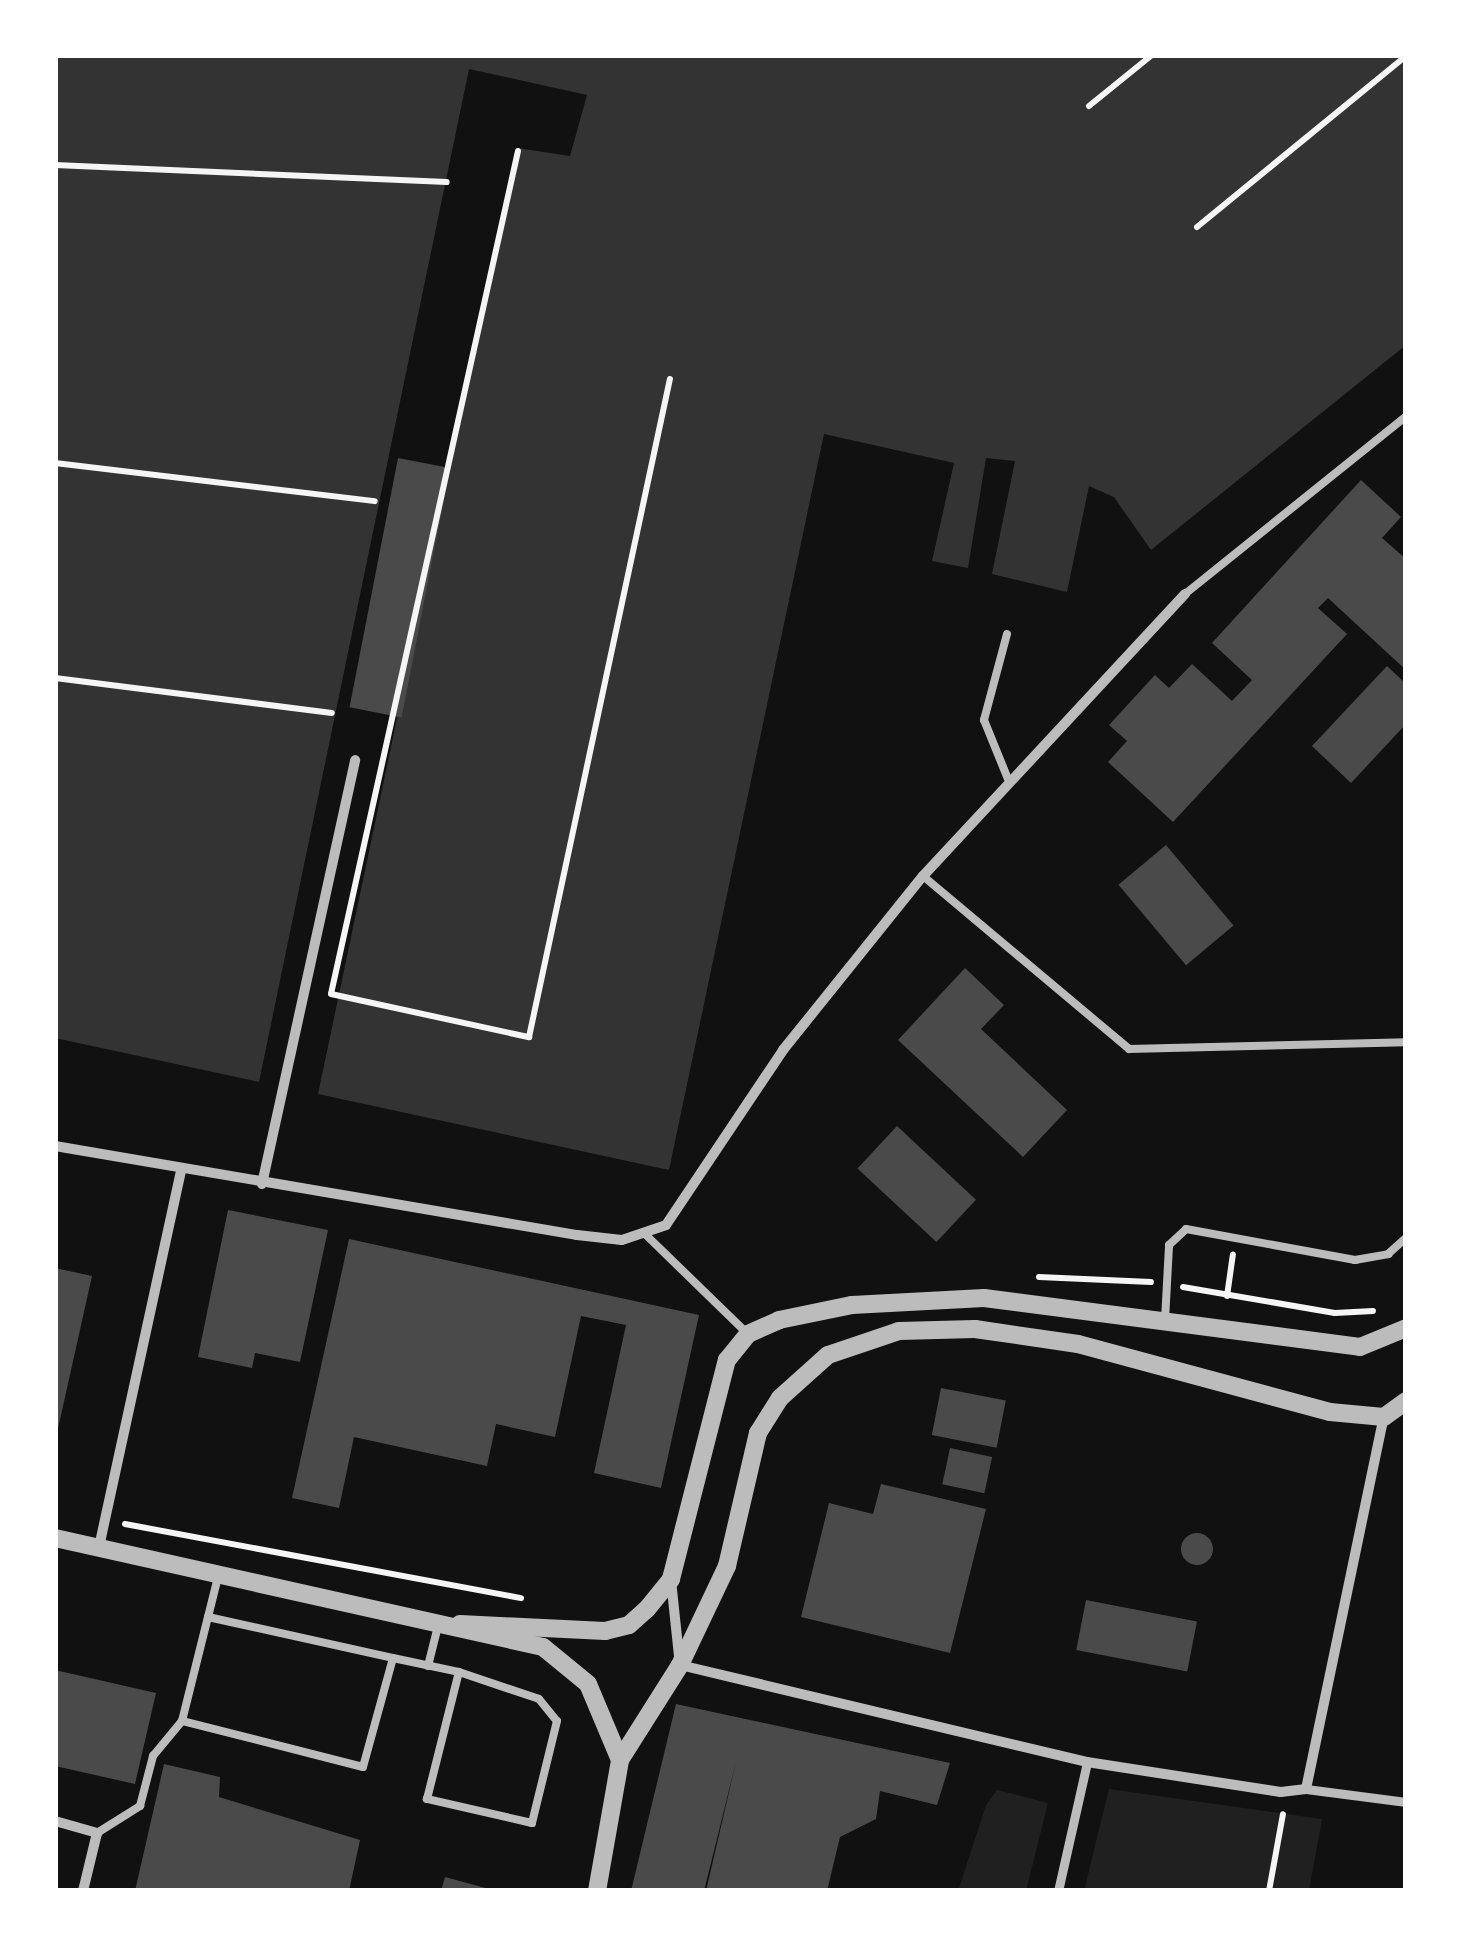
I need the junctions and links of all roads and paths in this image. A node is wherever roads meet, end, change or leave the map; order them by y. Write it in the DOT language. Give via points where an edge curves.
graph roads {
  1 [pos="1152,55"];
  2 [pos="1406,56"];
  3 [pos="1088,106"];
  4 [pos="518,152"];
  5 [pos="55,165"];
  6 [pos="448,182"];
  7 [pos="1197,227"];
  8 [pos="670,379"];
  9 [pos="1406,416"];
  10 [pos="55,464"];
  11 [pos="375,501"];
  12 [pos="1185,594"];
  13 [pos="1008,634"];
  14 [pos="55,678"];
  15 [pos="332,713"];
  16 [pos="355,760"];
  17 [pos="1008,780"];
  18 [pos="924,876"];
  19 [pos="1406,1042"];
  20 [pos="55,1146"];
  21 [pos="181,1170"];
  22 [pos="262,1184"];
  23 [pos="645,1234"];
  24 [pos="1406,1238"];
  25 [pos="1022,1280"];
  26 [pos="1166,1284"];
  27 [pos="1387,1307"];
  28 [pos="1166,1320"];
  29 [pos="1406,1328"];
  30 [pos="748,1334"];
  31 [pos="1406,1402"];
  32 [pos="1384,1417"];
  33 [pos="105,1520"];
  34 [pos="59,1541"];
  35 [pos="99,1547"];
  36 [pos="219,1572"];
  37 [pos="671,1578"];
  38 [pos="531,1600"];
  39 [pos="208,1617"];
  40 [pos="440,1620"];
  41 [pos="460,1624"];
  42 [pos="393,1658"];
  43 [pos="680,1665"];
  44 [pos="428,1666"];
  45 [pos="460,1672"];
  46 [pos="182,1721"];
  47 [pos="620,1760"];
  48 [pos="1087,1762"];
  49 [pos="1306,1789"];
  50 [pos="1406,1802"];
  51 [pos="55,1821"];
  52 [pos="97,1834"];
  53 [pos="83,1891"];
  54 [pos="596,1891"];
  55 [pos="1058,1891"];
  56 [pos="1268,1891"];
  1 -- 3 [label="path"];
  2 -- 7 [label="path"];
  4 -- 8 [label="path" via="330,994 530,1037"];
  5 -- 6 [label="path"];
  9 -- 12 [label="lane"];
  10 -- 11 [label="path"];
  12 -- 17 [label="street"];
  13 -- 17 [label="lane" via="984,720"];
  14 -- 15 [label="path"];
  16 -- 22 [label="street"];
  17 -- 18 [label="street"];
  18 -- 19 [label="lane" via="1129,1050"];
  18 -- 23 [label="street" via="783,1050 688,1201 666,1225"];
  20 -- 21 [label="street"];
  21 -- 22 [label="street"];
  21 -- 33 [label="street"];
  22 -- 23 [label="street" via="577,1235 622,1240"];
  23 -- 30 [label="lane"];
  24 -- 26 [label="lane" via="1388,1254 1355,1260 1186,1229 1169,1246"];
  25 -- 26 [label="path" via="1059,1273"];
  26 -- 27 [label="path" via="1335,1313"];
  26 -- 28 [label="lane"];
  28 -- 29 [label="street" via="1360,1347"];
  28 -- 30 [label="street" via="984,1298 852,1305"];
  30 -- 37 [label="street" via="727,1360 712,1400"];
  31 -- 32 [label="street"];
  32 -- 43 [label="street" via="1330,1412 1078,1344 974,1329 899,1331 852,1345 828,1355 780,1398 758,1433 727,1566"];
  32 -- 49 [label="street"];
  33 -- 35 [label="street"];
  33 -- 38 [label="path"];
  34 -- 35 [label="street"];
  35 -- 36 [label="street"];
  36 -- 39 [label="lane"];
  36 -- 40 [label="street"];
  37 -- 41 [label="street" via="629,1624 605,1631"];
  37 -- 43 [label="street"];
  39 -- 42 [label="lane"];
  39 -- 46 [label="lane"];
  40 -- 41 [label="street"];
  40 -- 44 [label="lane"];
  41 -- 47 [label="street" via="543,1647 573,1670 600,1707"];
  42 -- 44 [label="lane"];
  42 -- 46 [label="lane" via="363,1766"];
  43 -- 47 [label="street"];
  43 -- 48 [label="street"];
  44 -- 45 [label="lane"];
  45 -- 45 [label="lane" via="427,1799 532,1823 557,1721 539,1699"];
  46 -- 52 [label="lane" via="152,1756 140,1806"];
  47 -- 54 [label="street"];
  48 -- 49 [label="street" via="1282,1792"];
  48 -- 55 [label="street"];
  49 -- 50 [label="street"];
  49 -- 56 [label="path" via="1283,1814"];
  51 -- 52 [label="street"];
  52 -- 53 [label="street"];
}
